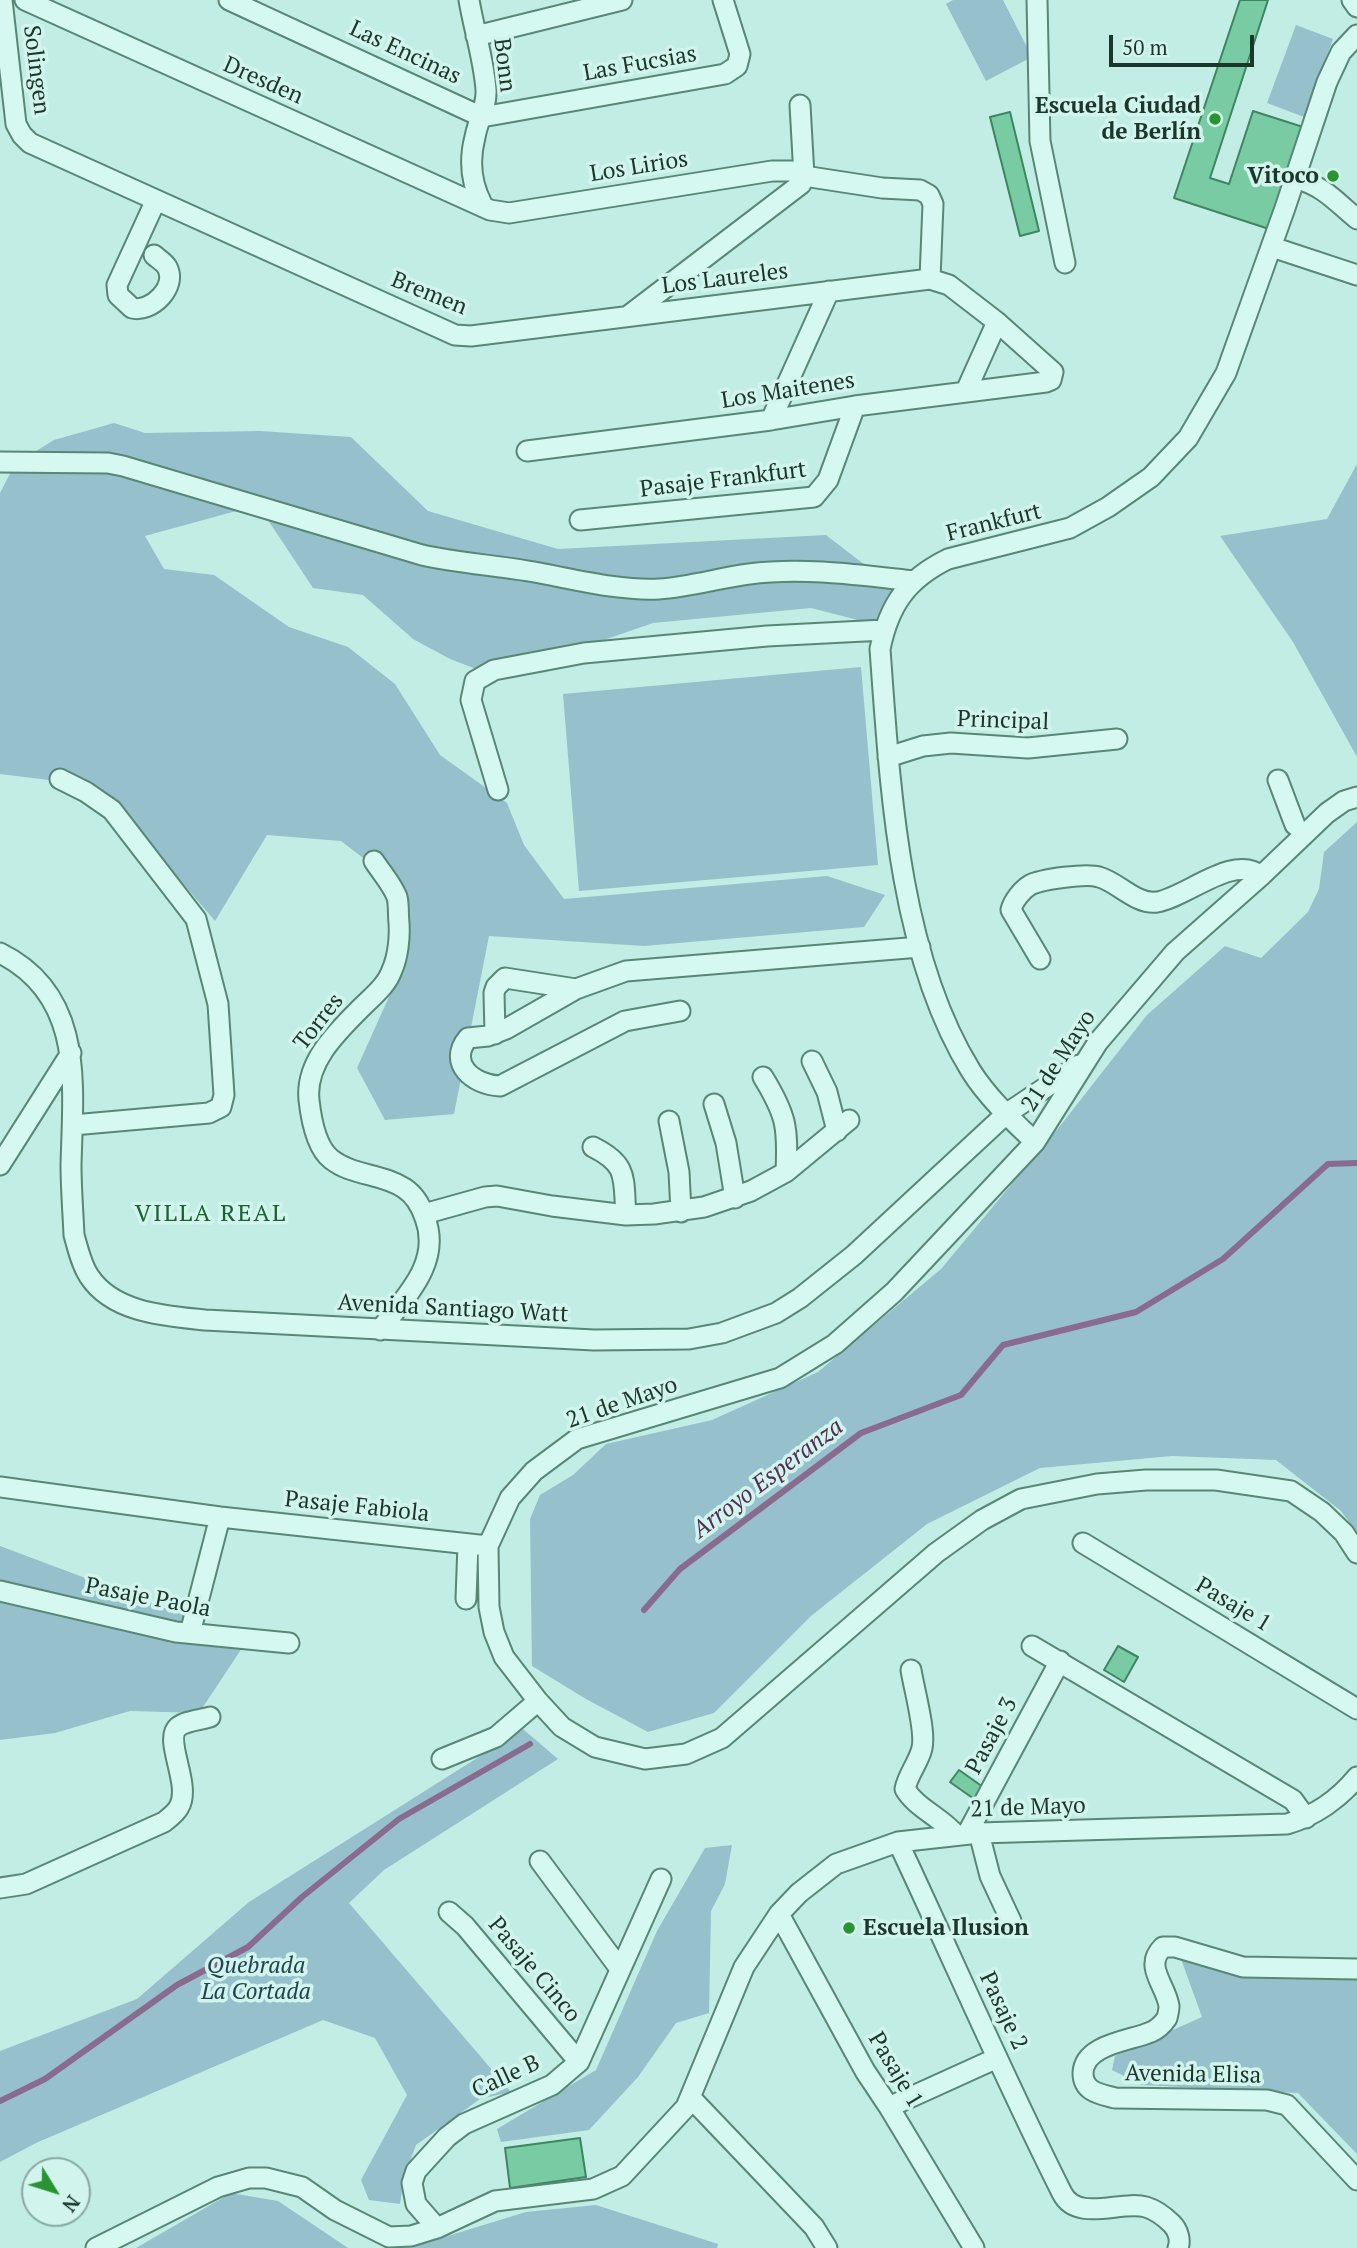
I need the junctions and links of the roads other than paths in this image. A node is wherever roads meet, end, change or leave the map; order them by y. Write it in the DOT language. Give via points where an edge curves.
graph roads {
  1 [pos="2,0"];
  2 [pos="25,0"];
  3 [pos="229,0"];
  4 [pos="622,0"];
  5 [pos="723,0"];
  6 [pos="1037,0"];
  7 [pos="1352,0"];
  8 [pos="464,3"];
  9 [pos="1357,7"];
  10 [pos="3,34"];
  11 [pos="1357,35"];
  12 [pos="476,36"];
  13 [pos="800,105"];
  14 [pos="482,117"];
  15 [pos="475,136"];
  16 [pos="30,143"];
  17 [pos="804,176"];
  18 [pos="1295,178"];
  19 [pos="449,192"];
  20 [pos="156,201"];
  21 [pos="482,204"];
  22 [pos="1357,219"];
  23 [pos="1272,247"];
  24 [pos="154,255"];
  25 [pos="1065,262"];
  26 [pos="1357,275"];
  27 [pos="930,279"];
  28 [pos="829,290"];
  29 [pos="627,317"];
  30 [pos="997,322"];
  31 [pos="966,391"];
  32 [pos="855,405"];
  33 [pos="771,421"];
  34 [pos="527,451"];
  35 [pos="0,462"];
  36 [pos="580,520"];
  37 [pos="913,581"];
  38 [pos="884,630"];
  39 [pos="1117,739"];
  40 [pos="888,757"];
  41 [pos="60,779"];
  42 [pos="1278,780"];
  43 [pos="498,790"];
  44 [pos="1357,797"];
  45 [pos="1327,813"];
  46 [pos="374,860"];
  47 [pos="1261,876"];
  48 [pos="920,947"];
  49 [pos="0,953"];
  50 [pos="1040,959"];
  51 [pos="576,989"];
  52 [pos="680,1012"];
  53 [pos="495,1034"];
  54 [pos="71,1053"];
  55 [pos="1086,1060"];
  56 [pos="812,1061"];
  57 [pos="763,1077"];
  58 [pos="714,1104"];
  59 [pos="1006,1114"];
  60 [pos="669,1121"];
  61 [pos="73,1125"];
  62 [pos="1035,1142"];
  63 [pos="593,1147"];
  64 [pos="0,1165"];
  65 [pos="786,1172"];
  66 [pos="735,1198"];
  67 [pos="681,1212"];
  68 [pos="424,1214"];
  69 [pos="626,1215"];
  70 [pos="413,1290"];
  71 [pos="380,1330"];
  72 [pos="412,1331"];
  73 [pos="0,1487"];
  74 [pos="220,1517"];
  75 [pos="1083,1543"];
  76 [pos="468,1544"];
  77 [pos="488,1546"];
  78 [pos="1357,1553"];
  79 [pos="0,1591"];
  80 [pos="466,1599"];
  81 [pos="190,1633"];
  82 [pos="289,1643"];
  83 [pos="1032,1646"];
  84 [pos="1060,1661"];
  85 [pos="911,1670"];
  86 [pos="538,1701"];
  87 [pos="1357,1709"];
  88 [pos="209,1717"];
  89 [pos="442,1759"];
  90 [pos="1357,1777"];
  91 [pos="1306,1818"];
  92 [pos="967,1834"];
  93 [pos="898,1842"];
  94 [pos="540,1861"];
  95 [pos="662,1879"];
  96 [pos="0,1888"];
  97 [pos="449,1912"];
  98 [pos="779,1914"];
  99 [pos="1011,1921"];
  100 [pos="620,1969"];
  101 [pos="1357,1969"];
  102 [pos="998,2058"];
  103 [pos="579,2062"];
  104 [pos="691,2098"];
  105 [pos="890,2107"];
  106 [pos="1357,2180"];
  107 [pos="437,2228"];
  108 [pos="96,2248"];
  109 [pos="827,2248"];
  110 [pos="974,2248"];
  111 [pos="1178,2248"];
  1 -- 10 [label="street, Solingen"];
  2 -- 19 [label="street, Dresden"];
  3 -- 14 [label="street, Las Encinas"];
  4 -- 12 [label="street"];
  5 -- 14 [label="street, Las Fucsias" via="740,54 737,66 725,74"];
  6 -- 25 [label="street" via="1040,141"];
  7 -- 9 [label="street"];
  8 -- 12 [label="street, Bonn"];
  10 -- 16 [label="street, Solingen" via="16,124"];
  11 -- 18 [label="street, Frankfurt" via="1341,52 1327,82"];
  12 -- 14 [label="street, Bonn" via="486,90"];
  13 -- 17 [label="street"];
  14 -- 15 [label="street, Bonn"];
  15 -- 19 [label="street, Bonn"];
  15 -- 21 [label="street, Bonn" via="473,184"];
  16 -- 20 [label="street, Bremen"];
  17 -- 21 [label="street, Los Lirios" via="772,171 509,213"];
  17 -- 27 [label="street, Los Lirios" via="920,190 929,195 933,204"];
  17 -- 29 [label="street" via="794,191"];
  18 -- 22 [label="street" via="1327,192"];
  18 -- 23 [label="street, Frankfurt"];
  19 -- 21 [label="street, Dresden"];
  20 -- 24 [label="street" via="117,285 118,295 132,308 147,309 163,293 169,273"];
  20 -- 29 [label="street, Bremen" via="455,334 471,336"];
  23 -- 26 [label="street"];
  23 -- 37 [label="street, Frankfurt" via="1226,373 1188,439 1151,477 1070,528 948,559"];
  27 -- 28 [label="street, Los Laureles"];
  27 -- 30 [label="street" via="949,285"];
  28 -- 29 [label="street, Los Laureles"];
  28 -- 33 [label="street"];
  30 -- 31 [label="street"];
  30 -- 31 [label="street, Los Maitenes" via="1050,368 1053,376 1046,382"];
  31 -- 32 [label="street, Los Maitenes"];
  32 -- 33 [label="street, Los Maitenes"];
  32 -- 36 [label="street, Pasaje Frankfurt" via="828,480 814,497"];
  33 -- 34 [label="street, Los Maitenes"];
  35 -- 37 [label="street" via="108,463 422,555 635,588 660,589 788,571"];
  37 -- 38 [label="street, Frankfurt" via="891,611"];
  38 -- 40 [label="street, Frankfurt" via="880,649"];
  38 -- 43 [label="street" via="584,653 494,670 475,681 471,700"];
  39 -- 40 [label="street, Principal" via="1028,748 951,743"];
  40 -- 48 [label="street, Frankfurt" via="893,813"];
  41 -- 61 [label="street" via="112,810 196,919 218,1004 224,1095 222,1107 209,1113"];
  42 -- 45 [label="street" via="1293,819"];
  44 -- 45 [label="street, 21 de Mayo"];
  45 -- 47 [label="street, 21 de Mayo"];
  46 -- 68 [label="street, Torres" via="397,897 400,932 392,971 314,1064 309,1100 319,1143 328,1158 348,1170 405,1188"];
  47 -- 50 [label="street" via="1249,869 1234,870 1157,902 1091,875 1038,882 1026,889 1011,910"];
  47 -- 55 [label="street, 21 de Mayo" via="1175,952"];
  48 -- 51 [label="street" via="626,971"];
  48 -- 59 [label="street, Frankfurt" via="959,1051"];
  49 -- 54 [label="street, Avenida Santiago Watt" via="17,961 43,985 61,1013"];
  51 -- 53 [label="street"];
  51 -- 53 [label="street" via="505,978 494,993"];
  52 -- 53 [label="street" via="625,1021 500,1086 472,1078 465,1071 461,1049 468,1038"];
  54 -- 61 [label="street, Avenida Santiago Watt"];
  54 -- 64 [label="street"];
  55 -- 59 [label="street, Avenida Santiago Watt"];
  55 -- 62 [label="street, 21 de Mayo"];
  56 -- 65 [label="street" via="843,1126"];
  57 -- 65 [label="street" via="780,1105 788,1135"];
  58 -- 66 [label="street"];
  59 -- 62 [label="street, Frankfurt"];
  59 -- 72 [label="street, Avenida Santiago Watt" via="826,1279 751,1324 689,1339 594,1340"];
  60 -- 67 [label="street"];
  61 -- 71 [label="street, Avenida Santiago Watt" via="74,1235 90,1278 117,1301 149,1314 194,1319"];
  62 -- 77 [label="street, 21 de Mayo" via="894,1292 835,1344 780,1378 577,1439 534,1471 510,1498"];
  63 -- 69 [label="street" via="612,1156 621,1168"];
  65 -- 66 [label="street"];
  66 -- 67 [label="street"];
  67 -- 69 [label="street"];
  68 -- 69 [label="street" via="497,1196"];
  68 -- 70 [label="street, Torres" via="429,1249"];
  70 -- 71 [label="street, Torres"];
  70 -- 72 [label="street, Torres"];
  71 -- 72 [label="street, Avenida Santiago Watt"];
  73 -- 74 [label="street, Pasaje Fabiola"];
  74 -- 76 [label="street, Pasaje Fabiola"];
  74 -- 81 [label="street"];
  75 -- 87 [label="street, Pasaje 1"];
  76 -- 77 [label="street, Pasaje Fabiola"];
  76 -- 80 [label="street"];
  77 -- 86 [label="street, 21 de Mayo" via="489,1606 495,1632 504,1657"];
  78 -- 86 [label="street, 21 de Mayo" via="1322,1512 1291,1492 1216,1480 1146,1480 1059,1490 1021,1499 982,1520 936,1553 722,1738 686,1754 645,1759 595,1747 562,1727"];
  79 -- 81 [label="street, Pasaje Paola"];
  81 -- 82 [label="street, Pasaje Paola"];
  83 -- 84 [label="street"];
  84 -- 91 [label="street" via="1293,1800"];
  84 -- 92 [label="street, Pasaje 3"];
  85 -- 92 [label="street" via="923,1740 905,1789 916,1803"];
  86 -- 89 [label="street" via="496,1737"];
  88 -- 96 [label="street" via="181,1724 174,1731 183,1784 178,1810 163,1822 26,1884"];
  90 -- 91 [label="street, 21 de Mayo"];
  91 -- 92 [label="street, 21 de Mayo" via="1287,1824"];
  92 -- 93 [label="street, 21 de Mayo"];
  92 -- 99 [label="street"];
  93 -- 98 [label="street, 21 de Mayo" via="836,1864"];
  93 -- 102 [label="street, Pasaje 2"];
  94 -- 100 [label="street"];
  95 -- 100 [label="street, Calle B"];
  97 -- 103 [label="street, Pasaje Cinco"];
  98 -- 104 [label="street, 21 de Mayo" via="744,1967"];
  98 -- 105 [label="street, Pasaje 1" via="865,2071"];
  100 -- 103 [label="street, Calle B"];
  101 -- 106 [label="street, Avenida Elisa" via="1244,1967 1163,1947 1154,1966 1169,2006 1167,2018 1152,2032 1093,2054 1083,2069 1084,2082 1093,2092 1115,2098 1266,2099 1287,2105"];
  102 -- 105 [label="street"];
  102 -- 111 [label="street, Pasaje 2" via="1065,2199 1079,2208 1145,2206 1159,2212 1175,2227"];
  103 -- 107 [label="street, Calle B" via="542,2090 464,2124 416,2171 412,2183 416,2204"];
  104 -- 107 [label="street, 21 de Mayo" via="622,2176 608,2184 495,2201"];
  104 -- 109 [label="street" via="814,2227"];
  105 -- 110 [label="street, Pasaje 1"];
  107 -- 108 [label="street, 21 de Mayo" via="389,2237 302,2187 249,2178 218,2187"];
}
